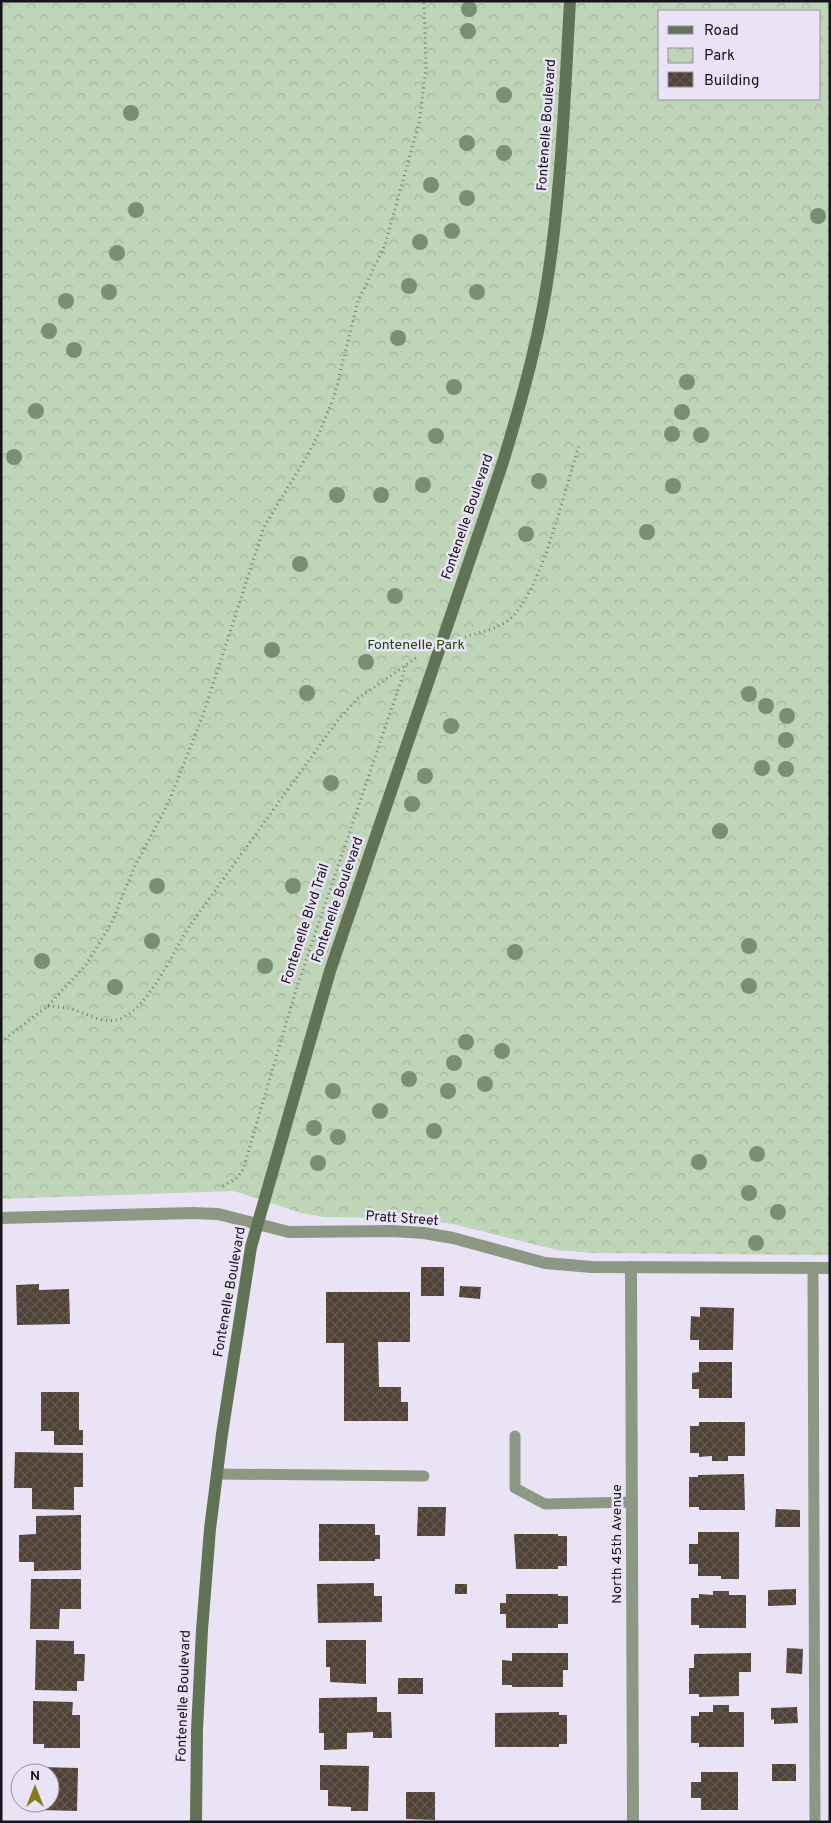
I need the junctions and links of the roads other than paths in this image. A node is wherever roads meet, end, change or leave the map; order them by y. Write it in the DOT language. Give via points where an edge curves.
graph roads {
  1 [pos="570,1"];
  2 [pos="1,1218"];
  3 [pos="257,1224"];
  4 [pos="631,1267"];
  5 [pos="813,1268"];
  6 [pos="830,1268"];
  7 [pos="515,1436"];
  8 [pos="217,1474"];
  9 [pos="424,1476"];
  10 [pos="632,1502"];
  11 [pos="196,1822"];
  12 [pos="633,1822"];
  13 [pos="815,1822"];
  1 -- 3 [label="main road, Fontenelle Boulevard" via="553,242 538,337 506,453 330,970"];
  2 -- 3 [label="street, Pratt Street" via="193,1212 218,1214"];
  3 -- 4 [label="street, Pratt Street" via="289,1232 424,1233 545,1263"];
  3 -- 8 [label="main road, Fontenelle Boulevard"];
  4 -- 5 [label="street, Pratt Street"];
  4 -- 10 [label="street, North 45th Avenue"];
  5 -- 6 [label="street, Pratt Street"];
  5 -- 13 [label="lane"];
  7 -- 10 [label="lane" via="515,1488 545,1504"];
  8 -- 9 [label="lane"];
  8 -- 11 [label="main road, Fontenelle Boulevard" via="202,1630"];
  10 -- 12 [label="street, North 45th Avenue"];
}
